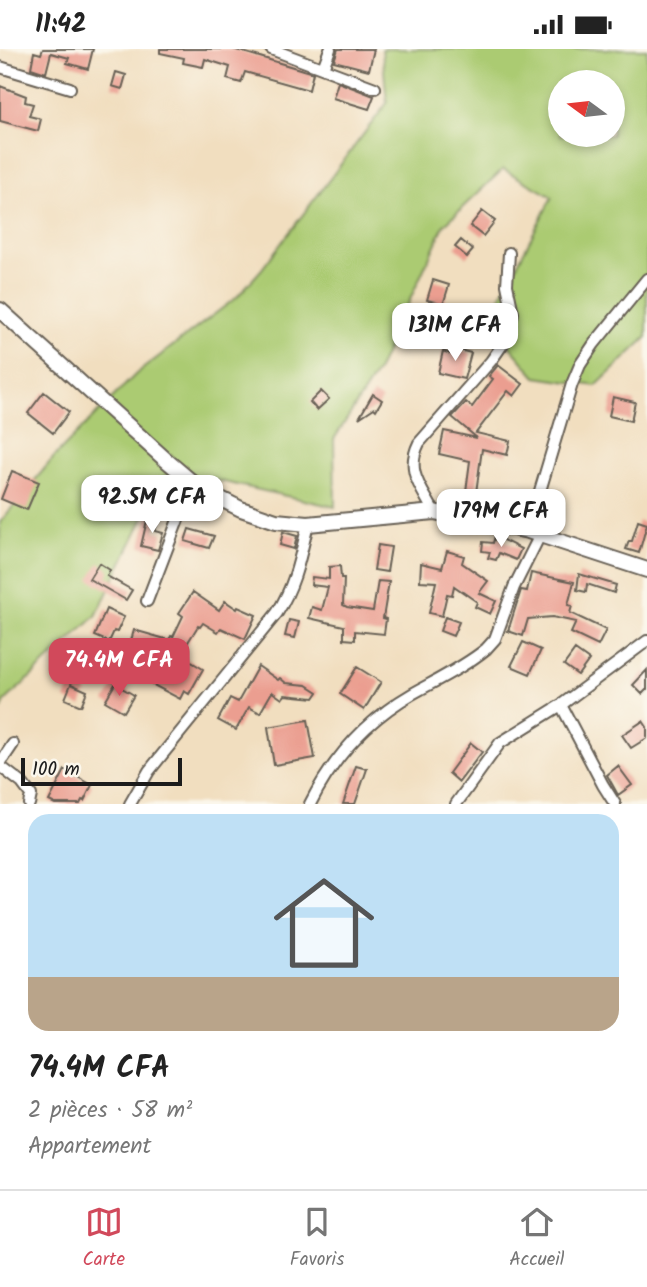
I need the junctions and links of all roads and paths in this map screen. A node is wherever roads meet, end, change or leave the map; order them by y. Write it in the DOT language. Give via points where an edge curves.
graph roads {
  1 [pos="271,49"];
  2 [pos="330,49"];
  3 [pos="0,67"];
  4 [pos="323,68"];
  5 [pos="70,88"];
  6 [pos="375,88"];
  7 [pos="509,253"];
  8 [pos="647,279"];
  9 [pos="0,310"];
  10 [pos="199,488"];
  11 [pos="434,512"];
  12 [pos="308,524"];
  13 [pos="534,533"];
  14 [pos="647,570"];
  15 [pos="147,601"];
  16 [pos="647,641"];
  17 [pos="561,705"];
  18 [pos="13,744"];
  19 [pos="29,804"];
  20 [pos="130,804"];
  21 [pos="310,804"];
  22 [pos="456,804"];
  23 [pos="615,804"];
  1 -- 4 [label="street"];
  2 -- 4 [label="street"];
  3 -- 5 [label="street"];
  4 -- 6 [label="street"];
  7 -- 11 [label="street" via="507,285 513,313 507,338 414,453 412,470"];
  8 -- 13 [label="street" via="580,365"];
  9 -- 10 [label="street"];
  10 -- 12 [label="street" via="276,521"];
  10 -- 15 [label="street" via="181,512"];
  11 -- 12 [label="street"];
  11 -- 13 [label="street"];
  12 -- 20 [label="street" via="296,576 277,613 149,771"];
  13 -- 14 [label="street"];
  13 -- 21 [label="street" via="499,629 486,649 368,725 338,757"];
  16 -- 17 [label="street"];
  17 -- 22 [label="street" via="500,743"];
  17 -- 23 [label="street"];
  18 -- 19 [label="street" via="1,767 22,783 31,795"];
}
